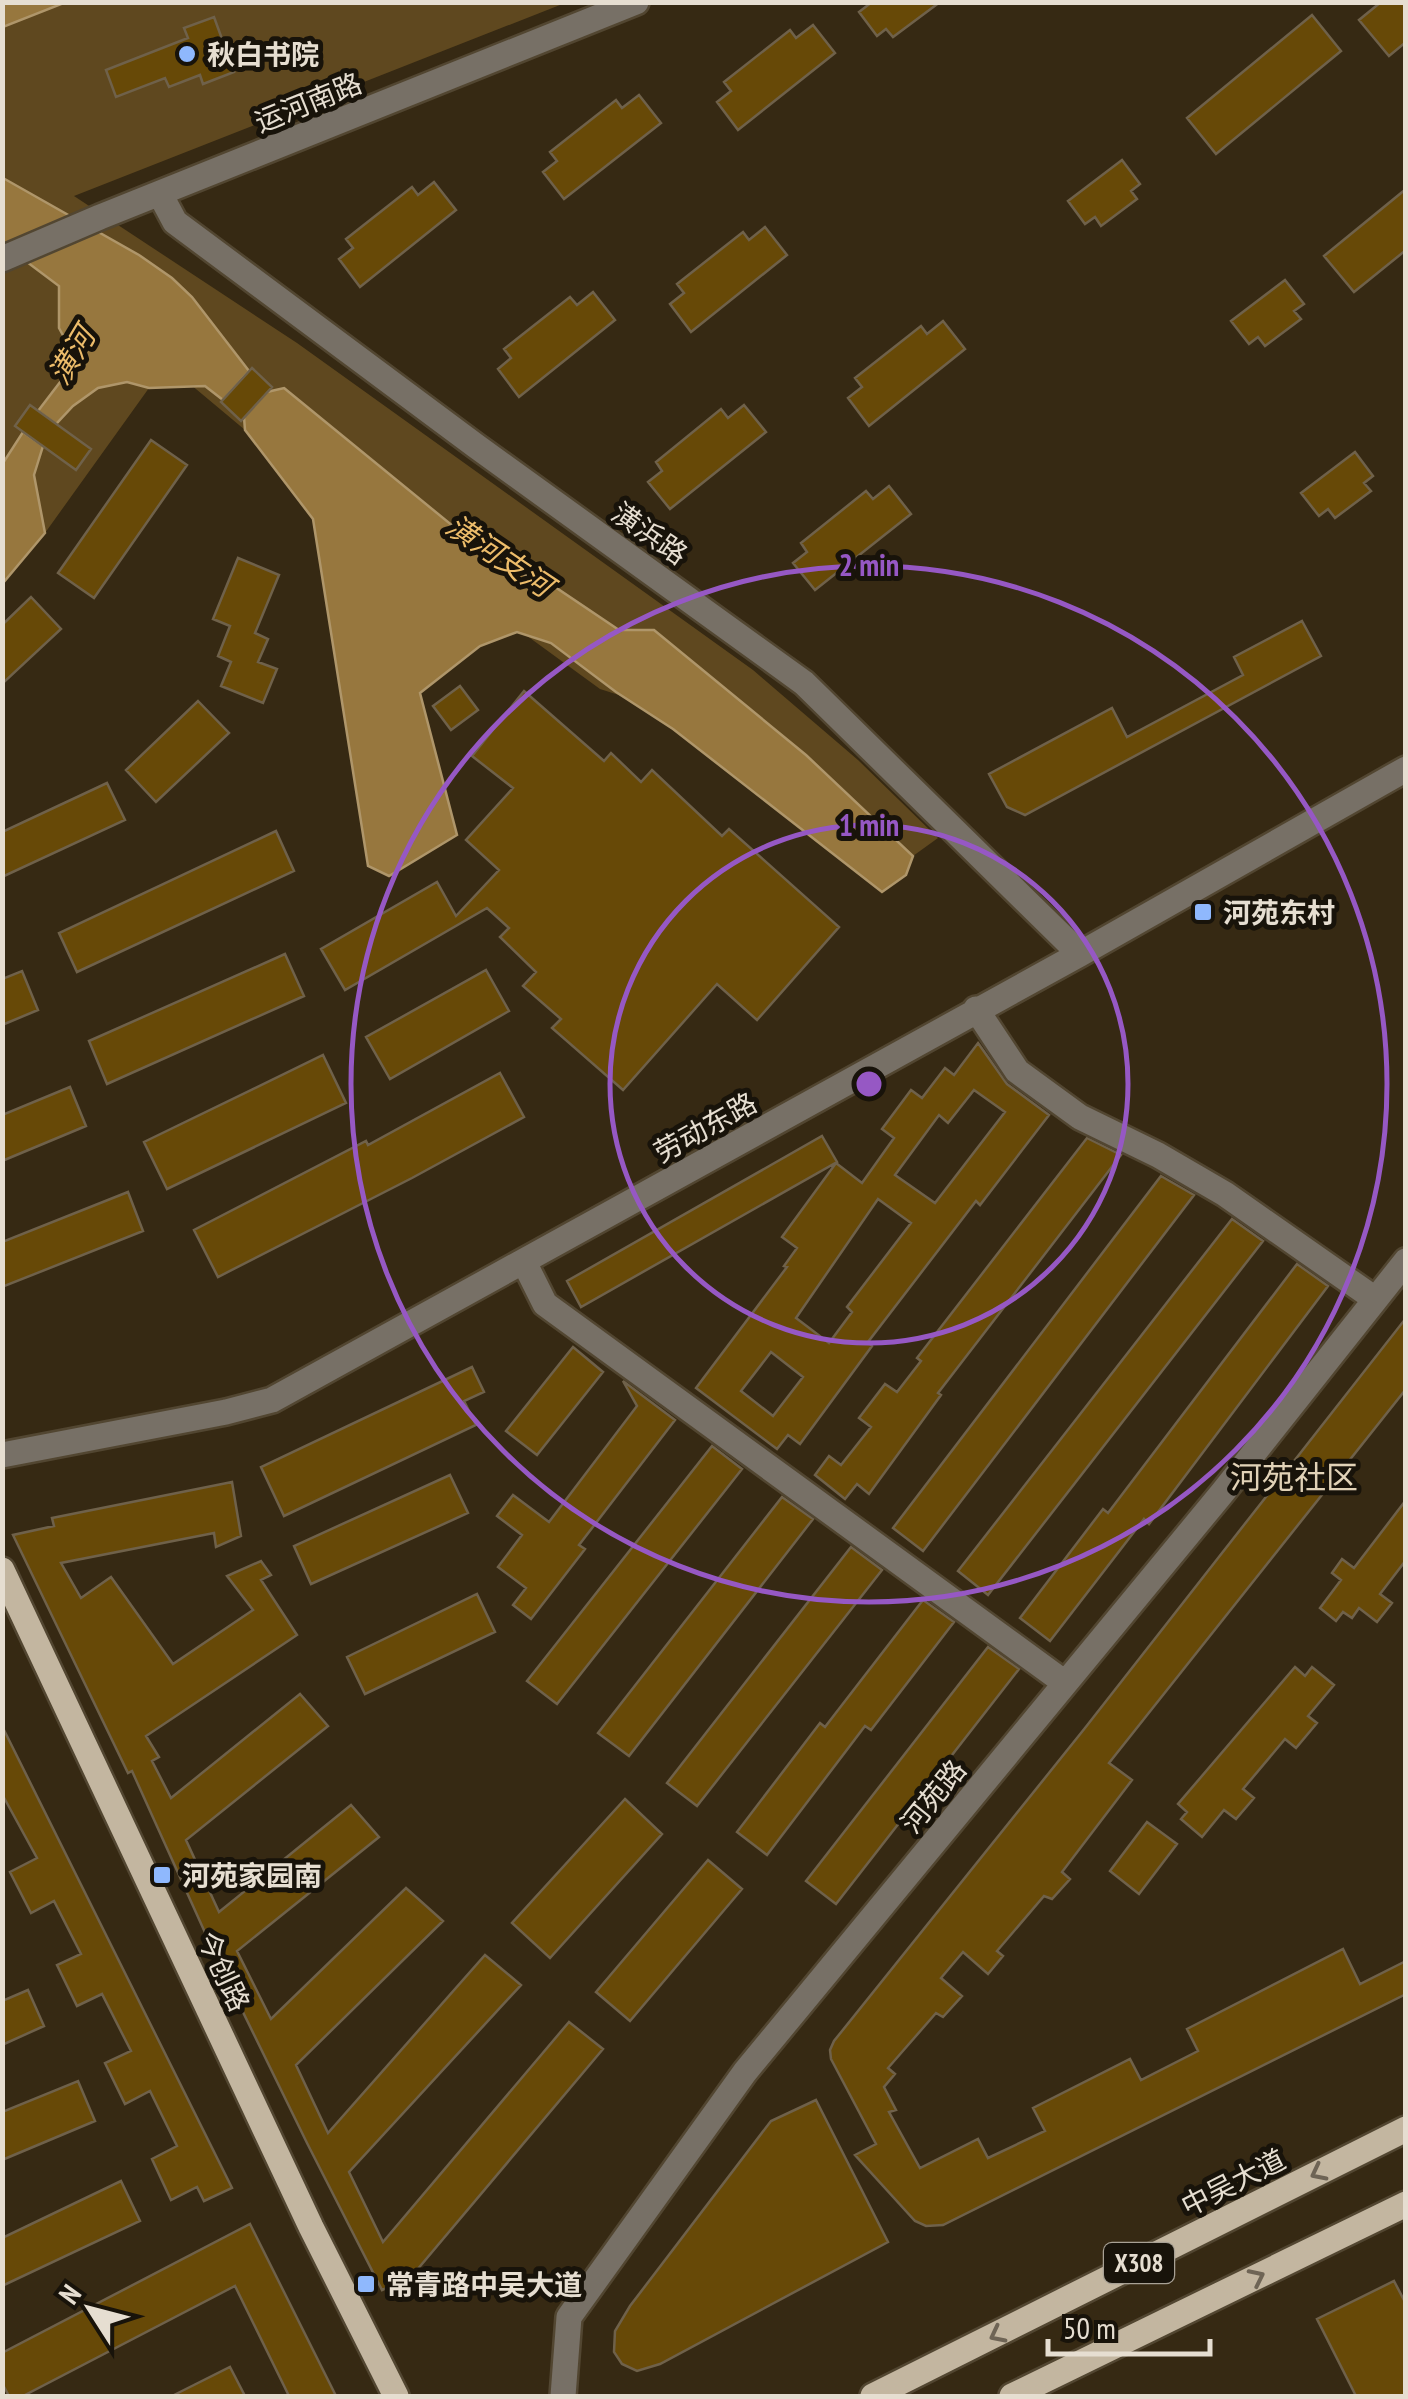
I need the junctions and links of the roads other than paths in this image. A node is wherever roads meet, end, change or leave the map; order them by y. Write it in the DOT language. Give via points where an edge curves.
graph roads {
  1 [pos="636,2"];
  2 [pos="160,194"];
  3 [pos="2,259"];
  4 [pos="1406,769"];
  5 [pos="1080,954"];
  6 [pos="976,1009"];
  7 [pos="1406,1261"];
  8 [pos="524,1262"];
  9 [pos="1376,1299"];
  10 [pos="2,1455"];
  11 [pos="2,1570"];
  12 [pos="1065,1683"];
  13 [pos="1406,2129"];
  14 [pos="1406,2204"];
  15 [pos="396,2396"];
  16 [pos="563,2396"];
  17 [pos="873,2396"];
  18 [pos="1012,2396"];
  1 -- 2 [label="street, 运河南路"];
  2 -- 3 [label="street, 运河南路"];
  2 -- 5 [label="street, 潢浜路" via="175,222 804,683"];
  4 -- 5 [label="street, 劳动东路"];
  5 -- 6 [label="street, 劳动东路"];
  6 -- 8 [label="street, 劳动东路"];
  6 -- 9 [label="street" via="1017,1071 1048,1094 1225,1194"];
  7 -- 9 [label="street, 河苑路"];
  8 -- 10 [label="street, 劳动东路" via="272,1400"];
  8 -- 12 [label="street" via="545,1304"];
  9 -- 12 [label="street, 河苑路"];
  11 -- 15 [label="main road, 今创路"];
  12 -- 16 [label="street, 河苑路" via="745,2072 569,2316"];
  13 -- 17 [label="main road, 中吴大道 / X308, one-way"];
  18 -- 14 [label="main road, X308, one-way"];
}
